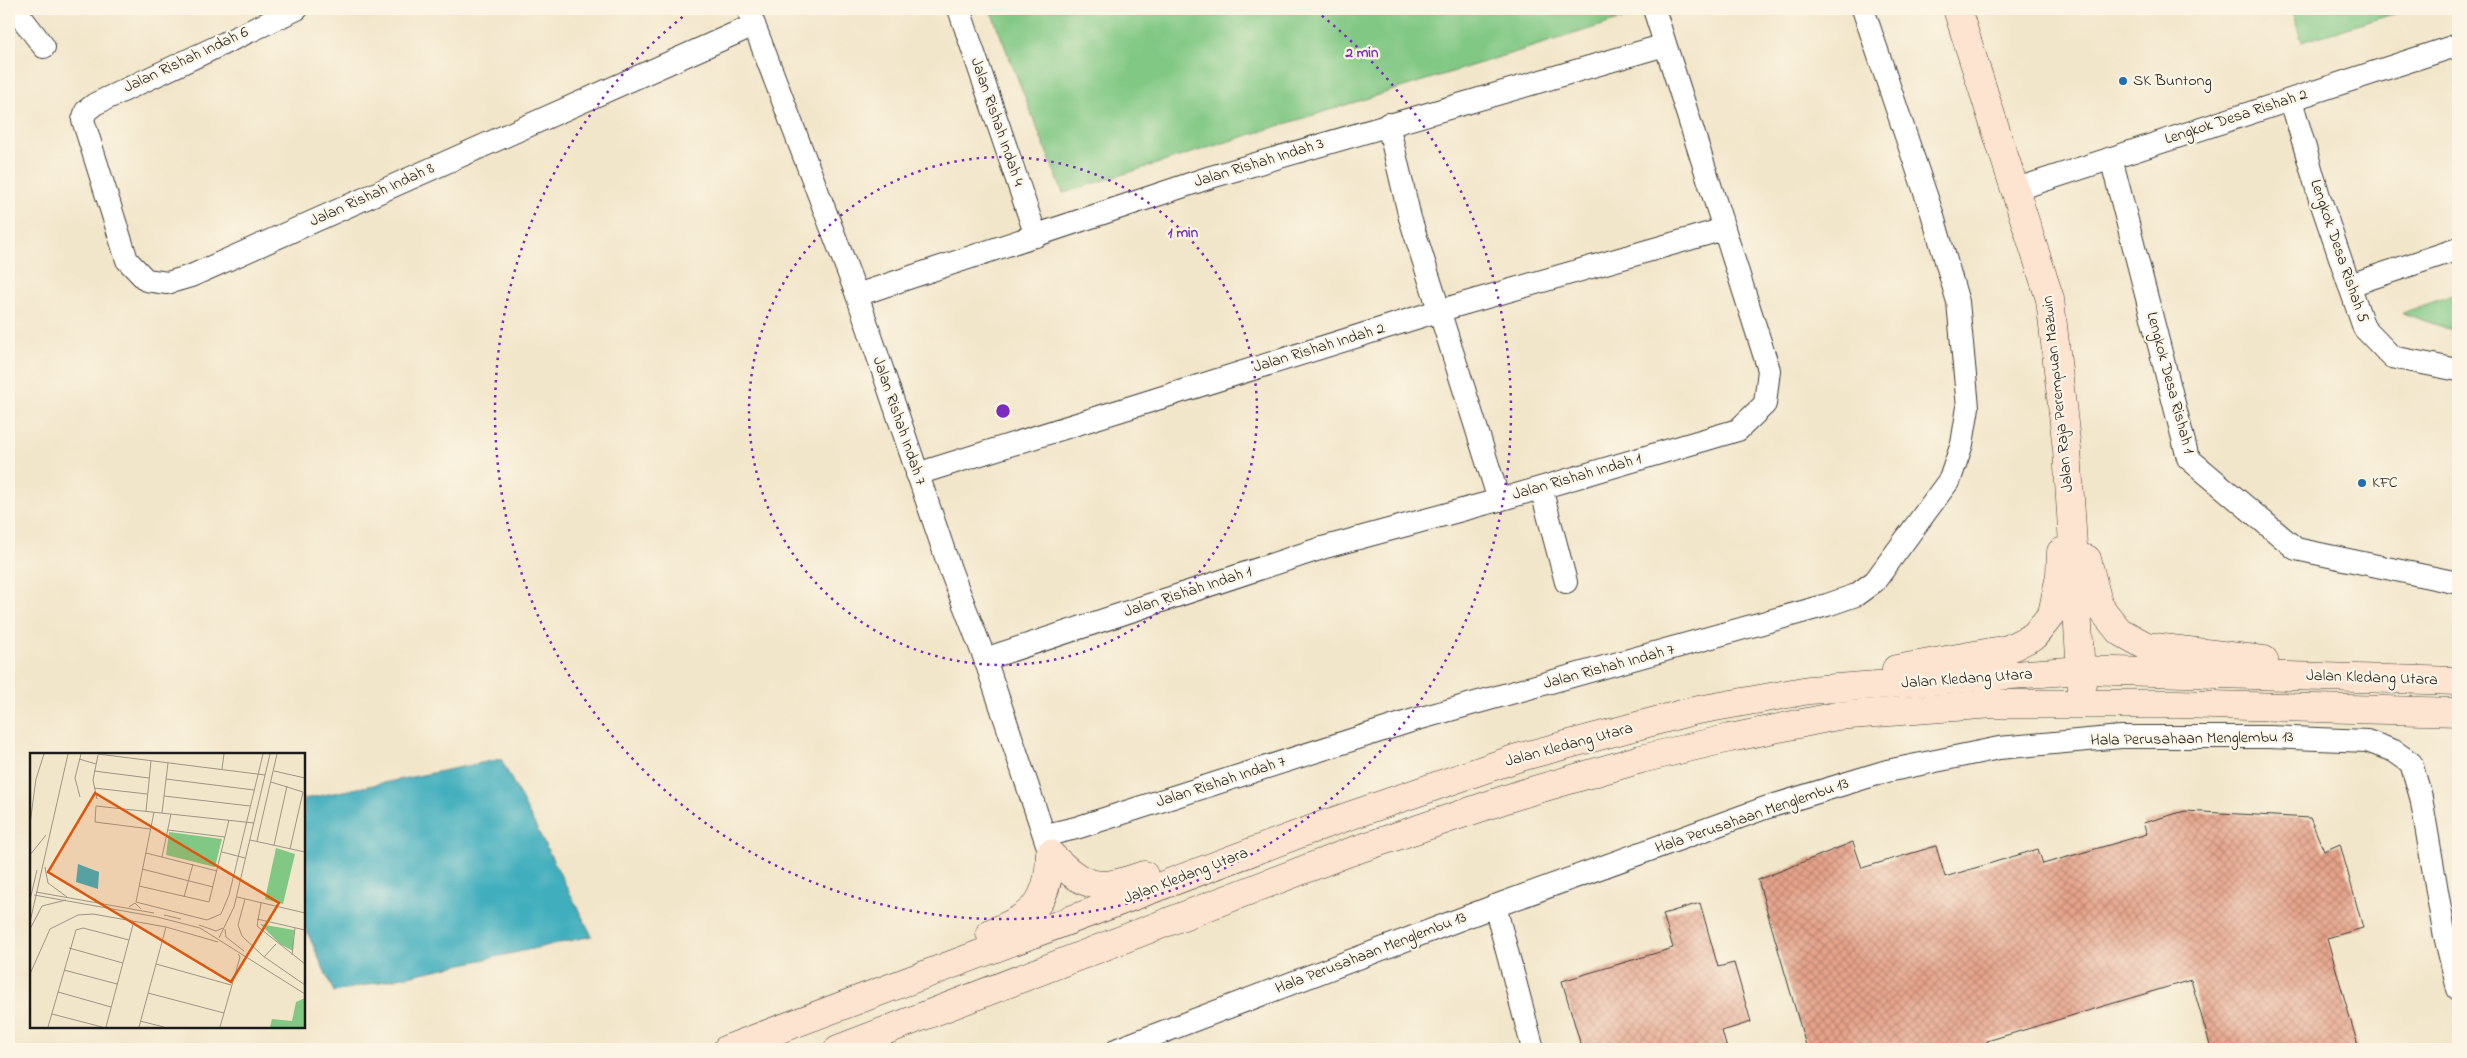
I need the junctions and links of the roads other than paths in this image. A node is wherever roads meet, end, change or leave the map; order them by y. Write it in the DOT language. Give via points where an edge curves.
graph roads {
  1 [pos="15,9"];
  2 [pos="297,9"];
  3 [pos="959,9"];
  4 [pos="1654,9"];
  5 [pos="1863,9"];
  6 [pos="1956,9"];
  7 [pos="751,17"];
  8 [pos="1665,45"];
  9 [pos="2458,45"];
  10 [pos="44,47"];
  11 [pos="2291,100"];
  12 [pos="83,120"];
  13 [pos="1388,124"];
  14 [pos="2111,158"];
  15 [pos="2014,190"];
  16 [pos="1724,229"];
  17 [pos="1036,236"];
  18 [pos="2458,249"];
  19 [pos="2350,285"];
  20 [pos="857,295"];
  21 [pos="1438,311"];
  22 [pos="2458,370"];
  23 [pos="2067,450"];
  24 [pos="917,474"];
  25 [pos="1541,488"];
  26 [pos="1498,500"];
  27 [pos="1566,582"];
  28 [pos="2458,583"];
  29 [pos="985,659"];
  30 [pos="2082,670"];
  31 [pos="2405,678"];
  32 [pos="2458,681"];
  33 [pos="1809,690"];
  34 [pos="2082,704"];
  35 [pos="2458,712"];
  36 [pos="1323,825"];
  37 [pos="1048,845"];
  38 [pos="1495,906"];
  39 [pos="2458,989"];
  40 [pos="1142,1045"];
  41 [pos="726,1049"];
  42 [pos="838,1049"];
  43 [pos="1118,1049"];
  44 [pos="1533,1049"];
  1 -- 10 [label="street"];
  2 -- 12 [label="street, Jalan Rishah Indah 6" via="95,104 86,111"];
  3 -- 17 [label="street, Jalan Rishah Indah 4"];
  4 -- 8 [label="street, Jalan Rishah Indah 1"];
  5 -- 37 [label="street, Jalan Rishah Indah 7" via="1932,213 1958,302 1968,407 1962,444 1950,479 1875,582 1856,595 1414,720 1086,825"];
  6 -- 15 [label="main road, Jalan Raja Perempuan Mazwin"];
  7 -- 12 [label="street, Jalan Rishah Indah 8" via="191,276 168,283 146,280 127,260"];
  7 -- 20 [label="street, Jalan Rishah Indah 7"];
  8 -- 13 [label="street, Jalan Rishah Indah 3"];
  8 -- 16 [label="street, Jalan Rishah Indah 1"];
  9 -- 11 [label="street, Lengkok Desa Rishah 2"];
  11 -- 14 [label="street, Lengkok Desa Rishah 2"];
  11 -- 19 [label="street, Lengkok Desa Rishah 5"];
  13 -- 17 [label="street, Jalan Rishah Indah 3" via="1212,177"];
  13 -- 21 [label="street" via="1410,218"];
  14 -- 15 [label="street, Lengkok Desa Rishah 2"];
  14 -- 28 [label="street, Lengkok Desa Rishah 1" via="2188,458 2296,550"];
  15 -- 23 [label="main road, Jalan Raja Perempuan Mazwin" via="2050,298"];
  16 -- 21 [label="street, Jalan Rishah Indah 2"];
  16 -- 25 [label="street, Jalan Rishah Indah 1" via="1769,370 1765,404 1738,430"];
  17 -- 20 [label="street, Jalan Rishah Indah 3"];
  18 -- 19 [label="street"];
  19 -- 22 [label="street, Lengkok Desa Rishah 5" via="2364,328 2392,358"];
  20 -- 24 [label="street, Jalan Rishah Indah 7"];
  21 -- 24 [label="street, Jalan Rishah Indah 2"];
  21 -- 26 [label="street"];
  23 -- 30 [label="main road, Jalan Raja Perempuan Mazwin"];
  23 -- 31 [label="main road" via="2099,606 2118,631 2146,646"];
  23 -- 33 [label="main road" via="2060,575 2052,614 2034,636 2008,649 1876,672"];
  24 -- 29 [label="street, Jalan Rishah Indah 7"];
  25 -- 26 [label="street, Jalan Rishah Indah 1"];
  25 -- 27 [label="street"];
  26 -- 29 [label="street, Jalan Rishah Indah 1" via="1322,548"];
  29 -- 37 [label="street, Jalan Rishah Indah 7"];
  30 -- 31 [label="main road, Jalan Kledang Utara"];
  30 -- 33 [label="main road, Jalan Kledang Utara"];
  30 -- 34 [label="main road, Jalan Raja Perempuan Mazwin"];
  31 -- 32 [label="main road, Jalan Kledang Utara"];
  33 -- 36 [label="main road, Jalan Kledang Utara" via="1693,712 1517,758"];
  34 -- 35 [label="main road, Jalan Kledang Utara"];
  34 -- 42 [label="main road, Jalan Kledang Utara" via="1994,704 1837,716 1641,759 1521,794 1347,854"];
  36 -- 37 [label="main road" via="1295,826 1230,843 1114,884 1099,886 1071,874"];
  36 -- 41 [label="main road, Jalan Kledang Utara"];
  37 -- 41 [label="main road" via="1050,872 1043,898 1027,916 1002,929 822,998"];
  38 -- 39 [label="street, Hala Perusahaan Menglembu 13" via="1765,808 1887,771 2000,748 2121,737 2357,740 2394,751 2411,764 2421,797 2444,932"];
  38 -- 40 [label="street, Hala Perusahaan Menglembu 13"];
  38 -- 44 [label="street"];
  40 -- 43 [label="street, Hala Perusahaan Menglembu 13"];
}
